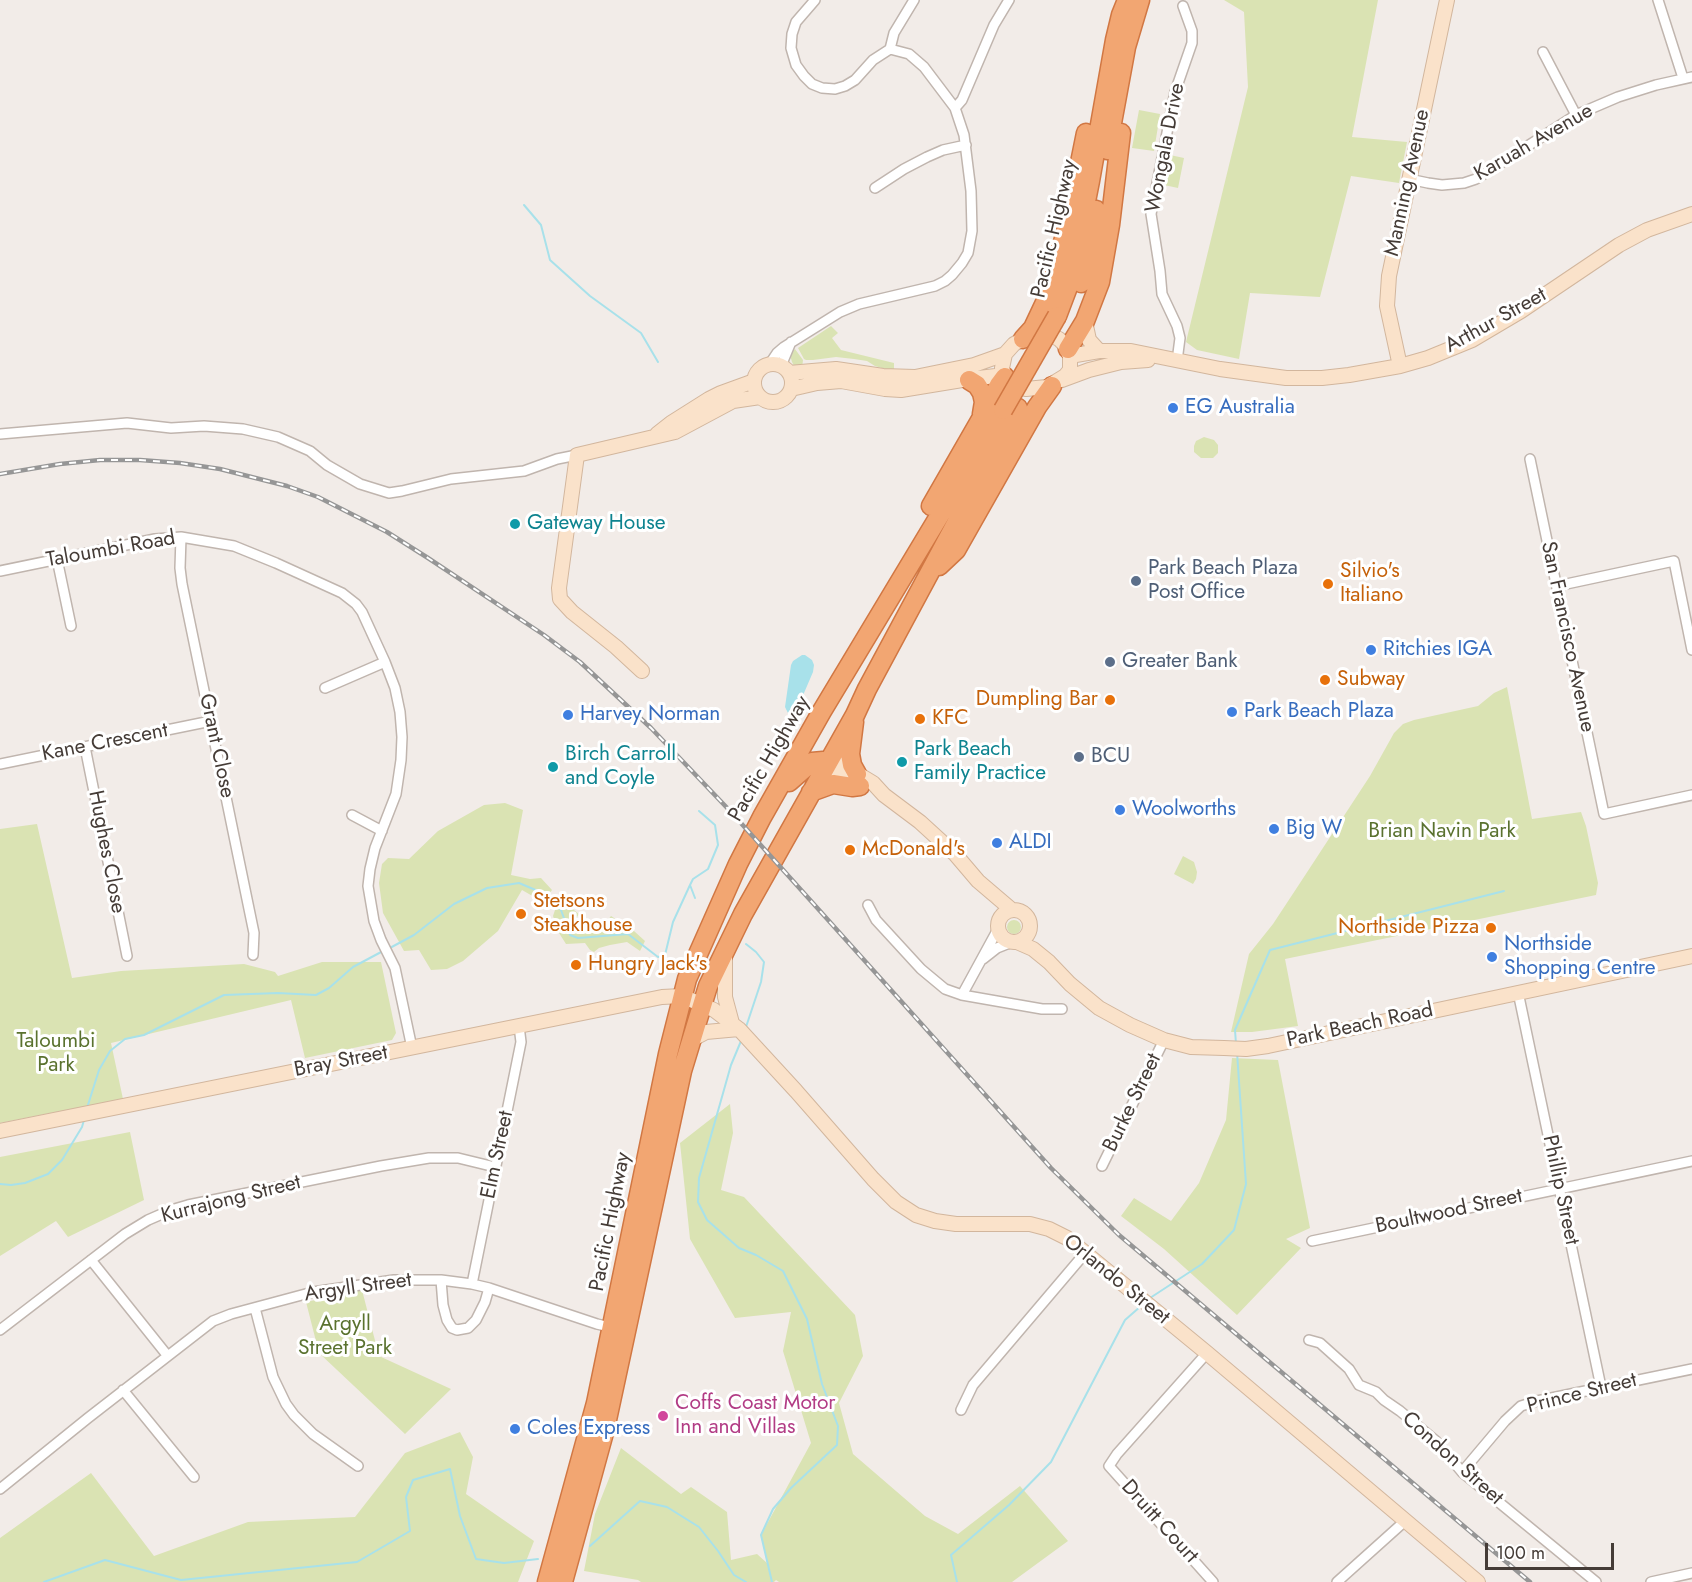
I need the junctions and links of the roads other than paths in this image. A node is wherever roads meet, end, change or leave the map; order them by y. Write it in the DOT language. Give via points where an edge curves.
graph roads {
  1 [pos="815,0"];
  2 [pos="914,0"];
  3 [pos="1009,0"];
  4 [pos="1127,0"];
  5 [pos="1140,0"];
  6 [pos="1447,0"];
  7 [pos="1658,0"];
  8 [pos="1183,6"];
  9 [pos="890,49"];
  10 [pos="1543,52"];
  11 [pos="1688,78"];
  12 [pos="1106,86"];
  13 [pos="955,108"];
  14 [pos="1576,115"];
  15 [pos="966,145"];
  16 [pos="1409,179"];
  17 [pos="875,188"];
  18 [pos="1692,214"];
  19 [pos="1070,318"];
  20 [pos="1023,339"];
  21 [pos="1099,351"];
  22 [pos="1069,353"];
  23 [pos="1005,354"];
  24 [pos="1177,361"];
  25 [pos="1400,366"];
  26 [pos="780,368"];
  27 [pos="1004,376"];
  28 [pos="969,380"];
  29 [pos="754,381"];
  30 [pos="1055,384"];
  31 [pos="791,389"];
  32 [pos="760,397"];
  33 [pos="1011,409"];
  34 [pos="981,419"];
  35 [pos="0,434"];
  36 [pos="653,437"];
  37 [pos="577,455"];
  38 [pos="1530,459"];
  39 [pos="950,498"];
  40 [pos="181,537"];
  41 [pos="57,559"];
  42 [pos="0,571"];
  43 [pos="929,575"];
  44 [pos="1557,586"];
  45 [pos="71,626"];
  46 [pos="1692,650"];
  47 [pos="385,662"];
  48 [pos="642,671"];
  49 [pos="325,688"];
  50 [pos="822,711"];
  51 [pos="855,715"];
  52 [pos="211,721"];
  53 [pos="85,747"];
  54 [pos="828,763"];
  55 [pos="0,764"];
  56 [pos="858,780"];
  57 [pos="811,792"];
  58 [pos="1692,795"];
  59 [pos="772,798"];
  60 [pos="352,815"];
  61 [pos="382,831"];
  62 [pos="978,881"];
  63 [pos="868,905"];
  64 [pos="1012,910"];
  65 [pos="999,924"];
  66 [pos="1030,929"];
  67 [pos="1015,942"];
  68 [pos="724,950"];
  69 [pos="253,955"];
  70 [pos="127,956"];
  71 [pos="1692,956"];
  72 [pos="980,961"];
  73 [pos="1049,962"];
  74 [pos="1518,992"];
  75 [pos="962,995"];
  76 [pos="682,996"];
  77 [pos="702,1005"];
  78 [pos="1062,1009"];
  79 [pos="519,1026"];
  80 [pos="736,1026"];
  81 [pos="691,1040"];
  82 [pos="1164,1040"];
  83 [pos="412,1048"];
  84 [pos="0,1131"];
  85 [pos="1692,1161"];
  86 [pos="1102,1166"];
  87 [pos="495,1167"];
  88 [pos="1559,1188"];
  89 [pos="1312,1241"];
  90 [pos="1086,1252"];
  91 [pos="91,1260"];
  92 [pos="441,1280"];
  93 [pos="472,1284"];
  94 [pos="489,1288"];
  95 [pos="255,1308"];
  96 [pos="620,1329"];
  97 [pos="0,1330"];
  98 [pos="1309,1340"];
  99 [pos="1207,1353"];
  100 [pos="167,1355"];
  101 [pos="1692,1369"];
  102 [pos="1601,1387"];
  103 [pos="123,1390"];
  104 [pos="961,1410"];
  105 [pos="358,1466"];
  106 [pos="1462,1472"];
  107 [pos="194,1477"];
  108 [pos="0,1489"];
  109 [pos="1406,1521"];
  110 [pos="1692,1573"];
  111 [pos="548,1582"];
  112 [pos="563,1582"];
  113 [pos="1213,1582"];
  114 [pos="1337,1582"];
  115 [pos="1478,1582"];
  116 [pos="1596,1582"];
  117 [pos="1651,1582"];
  1 -- 9 [label="street" via="796,22 790,48 796,64 812,84 835,89 845,86"];
  2 -- 9 [label="street" via="894,33"];
  3 -- 13 [label="street"];
  4 -- 12 [label="highway, Pacific Highway"];
  5 -- 19 [label="highway, Pacific Highway" via="1126,47 1091,247"];
  6 -- 16 [label="street, Manning Avenue"];
  7 -- 11 [label="street"];
  8 -- 24 [label="street, Wongala Drive" via="1192,43 1175,92 1151,214 1162,294 1180,338"];
  9 -- 13 [label="street" via="909,54 924,67"];
  10 -- 14 [label="street"];
  11 -- 14 [label="street, Karuah Avenue" via="1618,97"];
  12 -- 19 [label="highway, Pacific Highway" via="1068,286"];
  12 -- 20 [label="highway" via="1092,107 1050,292 1033,328"];
  13 -- 15 [label="street"];
  14 -- 16 [label="street, Karuah Avenue" via="1476,179 1442,184"];
  15 -- 17 [label="street" via="927,157"];
  15 -- 26 [label="street" via="972,231 968,253 952,275 925,289 859,304 833,316 777,353"];
  16 -- 25 [label="street, Manning Avenue" via="1387,296 1388,318"];
  18 -- 25 [label="street, Arthur Street" via="1619,245 1472,340"];
  19 -- 21 [label="street"];
  19 -- 22 [label="highway"];
  19 -- 33 [label="highway, Pacific Highway, bridge"];
  20 -- 22 [label="street" via="1050,335 1059,339"];
  20 -- 23 [label="street"];
  21 -- 22 [label="street, Arthur Street"];
  21 -- 24 [label="street, Arthur Street" via="1131,351"];
  22 -- 30 [label="street" via="1070,370"];
  23 -- 26 [label="street" via="975,365 900,378 836,369"];
  23 -- 27 [label="street"];
  24 -- 25 [label="street, Arthur Street" via="1286,378 1322,378"];
  24 -- 30 [label="street, Arthur Street" via="1120,362"];
  26 -- 29 [label="street" via="759,370"];
  26 -- 31 [label="street" via="792,384"];
  27 -- 28 [label="street"];
  27 -- 30 [label="street" via="1018,388"];
  27 -- 34 [label="highway"];
  28 -- 31 [label="street" via="901,390 841,381"];
  28 -- 34 [label="highway" via="982,393"];
  29 -- 32 [label="street"];
  29 -- 36 [label="street" via="710,399"];
  30 -- 43 [label="highway" via="1037,406 956,550"];
  31 -- 32 [label="street" via="779,401 769,402"];
  32 -- 36 [label="street" via="733,401 675,432"];
  33 -- 39 [label="highway, Pacific Highway"];
  33 -- 43 [label="highway, Pacific Highway"];
  34 -- 50 [label="highway" via="877,600"];
  35 -- 37 [label="street" via="126,423 243,429 278,437 310,451 360,484 389,493 451,479 524,471"];
  36 -- 37 [label="street"];
  37 -- 48 [label="street" via="560,599"];
  38 -- 44 [label="street, San Francisco Avenue"];
  39 -- 50 [label="highway, Pacific Highway"];
  39 -- 54 [label="highway" via="936,540 824,745"];
  40 -- 41 [label="street, Taloumbi Road"];
  40 -- 47 [label="street, Taloumbi Road" via="234,546 342,593 362,612"];
  40 -- 52 [label="street, Grant Close" via="182,584"];
  41 -- 42 [label="street, Taloumbi Road"];
  41 -- 45 [label="street"];
  43 -- 51 [label="highway, Pacific Highway"];
  44 -- 46 [label="street" via="1674,561"];
  44 -- 58 [label="street, San Francisco Avenue" via="1604,814"];
  47 -- 49 [label="street"];
  47 -- 61 [label="street, Taloumbi Road" via="395,688 402,737 396,794"];
  50 -- 59 [label="highway, Pacific Highway"];
  51 -- 54 [label="highway, Pacific Highway"];
  51 -- 56 [label="highway" via="850,754"];
  52 -- 53 [label="street, Kane Crescent"];
  52 -- 69 [label="street, Grant Close" via="254,933"];
  53 -- 55 [label="street, Kane Crescent"];
  53 -- 70 [label="street, Hughes Close"];
  54 -- 56 [label="street" via="840,763"];
  54 -- 57 [label="highway, Pacific Highway"];
  54 -- 59 [label="highway" via="819,761 806,766"];
  56 -- 57 [label="highway" via="852,787 833,784"];
  56 -- 62 [label="street" via="920,822"];
  57 -- 68 [label="highway, Pacific Highway"];
  59 -- 76 [label="highway, Pacific Highway" via="738,864"];
  60 -- 61 [label="street"];
  61 -- 83 [label="street, Taloumbi Road" via="368,886 374,921 395,968"];
  62 -- 64 [label="street"];
  62 -- 65 [label="street"];
  63 -- 75 [label="street" via="876,920 921,969 945,989"];
  64 -- 65 [label="street"];
  64 -- 66 [label="street" via="1026,915"];
  65 -- 67 [label="street" via="1003,938"];
  65 -- 72 [label="street"];
  66 -- 67 [label="street" via="1026,938"];
  66 -- 73 [label="street, Park Beach Road"];
  67 -- 72 [label="street"];
  67 -- 73 [label="street, Park Beach Road" via="1033,949"];
  68 -- 77 [label="highway, Pacific Highway"];
  68 -- 80 [label="street" via="725,997"];
  71 -- 74 [label="street, Park Beach Road"];
  72 -- 75 [label="street"];
  73 -- 82 [label="street, Park Beach Road" via="1099,1008"];
  74 -- 82 [label="street, Park Beach Road" via="1246,1049 1191,1047"];
  74 -- 88 [label="street, Phillip Street"];
  75 -- 78 [label="street"];
  76 -- 77 [label="street, Orlando Street"];
  76 -- 79 [label="street, Bray Street" via="665,996"];
  76 -- 96 [label="highway, Pacific Highway" via="668,1054"];
  77 -- 80 [label="street, Orlando Street"];
  77 -- 81 [label="highway, Pacific Highway"];
  79 -- 83 [label="street, Bray Street"];
  79 -- 87 [label="street, Elm Street" via="521,1042"];
  80 -- 81 [label="street" via="706,1032"];
  80 -- 90 [label="street, Orlando Street" via="903,1208 943,1223 1040,1226"];
  81 -- 96 [label="highway, Pacific Highway"];
  82 -- 86 [label="street, Burke Street"];
  83 -- 84 [label="street, Bray Street"];
  85 -- 88 [label="street, Boultwood Street"];
  87 -- 91 [label="street, Kurrajong Street" via="458,1158 429,1158 188,1205 136,1226"];
  87 -- 93 [label="street, Elm Street"];
  88 -- 89 [label="street, Boultwood Street"];
  88 -- 102 [label="street, Phillip Street"];
  90 -- 99 [label="street, Orlando Street"];
  90 -- 104 [label="street" via="973,1385"];
  91 -- 97 [label="street, Kurrajong Street"];
  91 -- 100 [label="street"];
  92 -- 93 [label="street, Argyll Street"];
  92 -- 94 [label="street" via="447,1320 457,1330 468,1328 476,1320"];
  92 -- 95 [label="street, Argyll Street" via="360,1284"];
  93 -- 94 [label="street, Argyll Street"];
  94 -- 96 [label="street, Argyll Street"];
  95 -- 100 [label="street, Argyll Street" via="213,1321"];
  95 -- 105 [label="street" via="273,1377 286,1404 313,1434"];
  96 -- 111 [label="highway, Pacific Highway"];
  96 -- 112 [label="highway, Pacific Highway" via="605,1429"];
  98 -- 106 [label="street, Condon Street" via="1320,1343 1349,1369 1359,1385 1376,1392 1436,1441"];
  99 -- 109 [label="street, Orlando Street"];
  99 -- 113 [label="street, Druitt Court" via="1109,1466"];
  100 -- 103 [label="street, Argyll Street"];
  101 -- 102 [label="street, Prince Street"];
  102 -- 106 [label="street, Prince Street" via="1521,1406"];
  103 -- 107 [label="street"];
  103 -- 108 [label="street, Argyll Street"];
  106 -- 116 [label="street, Condon Street"];
  109 -- 114 [label="street"];
  109 -- 115 [label="street, Orlando Street"];
  110 -- 117 [label="street"];
}
